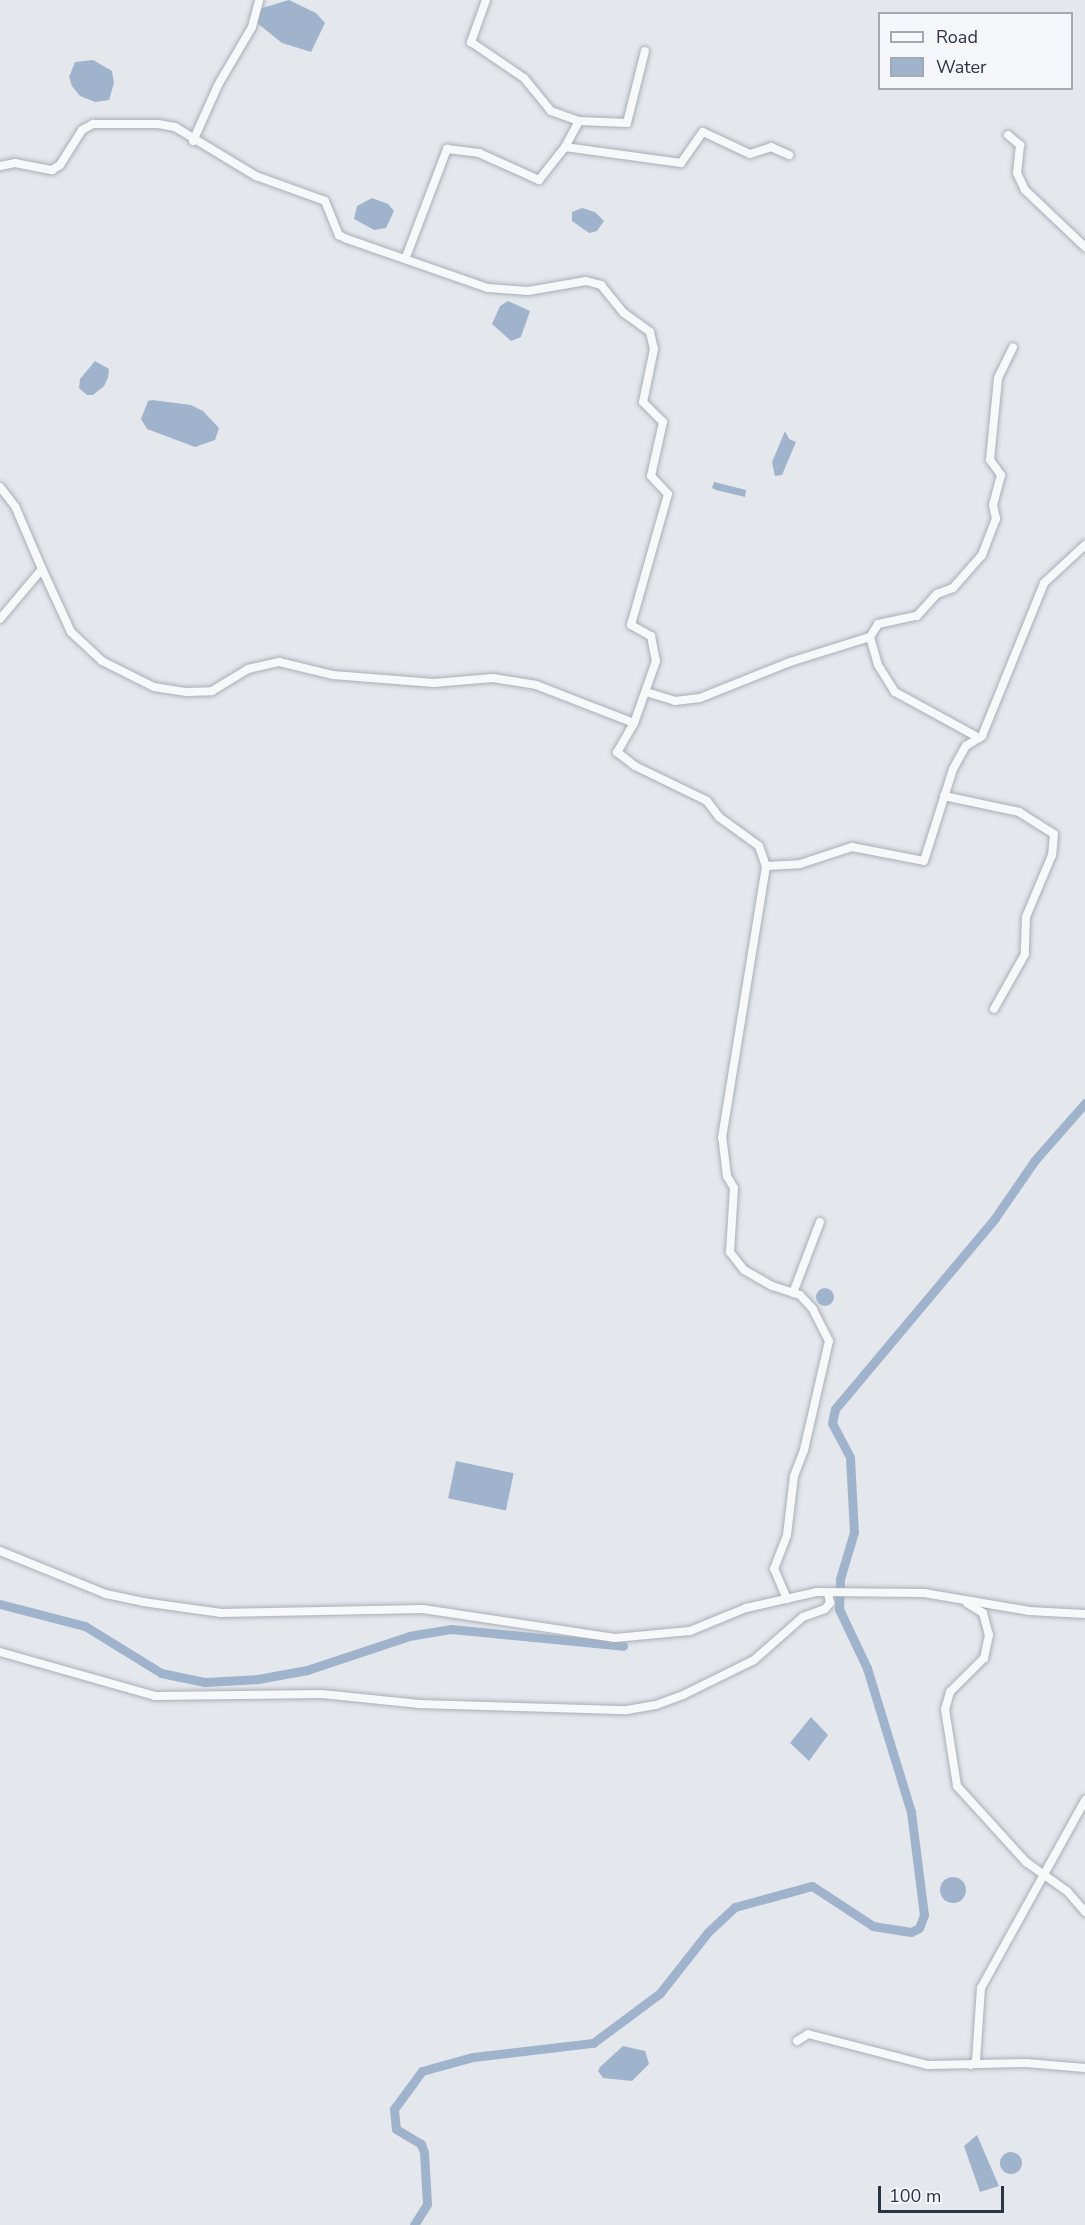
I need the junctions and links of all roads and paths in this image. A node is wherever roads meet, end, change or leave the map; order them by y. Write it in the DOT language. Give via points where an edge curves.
graph roads {
  1 [pos="259,0"];
  2 [pos="487,1"];
  3 [pos="645,51"];
  4 [pos="579,121"];
  5 [pos="1008,135"];
  6 [pos="193,141"];
  7 [pos="565,147"];
  8 [pos="789,155"];
  9 [pos="0,166"];
  10 [pos="1085,247"];
  11 [pos="406,257"];
  12 [pos="1013,347"];
  13 [pos="0,487"];
  14 [pos="1085,545"];
  15 [pos="42,569"];
  16 [pos="0,619"];
  17 [pos="870,637"];
  18 [pos="646,692"];
  19 [pos="634,723"];
  20 [pos="980,738"];
  21 [pos="944,796"];
  22 [pos="766,866"];
  23 [pos="994,1009"];
  24 [pos="820,1222"];
  25 [pos="793,1293"];
  26 [pos="0,1551"];
  27 [pos="828,1593"];
  28 [pos="788,1599"];
  29 [pos="965,1601"];
  30 [pos="1085,1614"];
  31 [pos="0,1652"];
  32 [pos="1085,1800"];
  33 [pos="1041,1873"];
  34 [pos="1085,1912"];
  35 [pos="797,2041"];
  36 [pos="971,2065"];
  37 [pos="1085,2068"];
  1 -- 6 [label="street" via="252,27 218,85"];
  2 -- 4 [label="street" via="471,42 524,78 551,111"];
  3 -- 4 [label="street" via="627,123"];
  4 -- 7 [label="street"];
  5 -- 10 [label="street" via="1020,146 1017,173 1025,190"];
  6 -- 9 [label="street" via="175,127 158,124 93,124 82,130 60,165 52,170 15,163"];
  6 -- 11 [label="street" via="256,176 325,201 339,234 347,239"];
  7 -- 8 [label="street" via="681,163 703,132 750,154 771,147"];
  7 -- 11 [label="street" via="539,180 479,153 447,149"];
  11 -- 18 [label="street" via="488,288 528,291 586,281 601,285 624,313 650,332 654,349 643,402 663,422 651,476 668,494 631,625 651,636 656,661"];
  12 -- 17 [label="street" via="998,378 990,460 1001,475 993,505 996,519 982,555 953,588 937,594 917,616 878,624"];
  13 -- 15 [label="street" via="15,506"];
  14 -- 20 [label="street" via="1044,583"];
  15 -- 16 [label="street"];
  15 -- 19 [label="street" via="71,632 102,661 154,687 212,691 248,669 279,662 333,675 434,683 493,678 536,685"];
  17 -- 18 [label="street" via="779,666 700,698 675,701"];
  17 -- 20 [label="street" via="878,665 895,692"];
  18 -- 19 [label="street"];
  19 -- 22 [label="street" via="617,752 635,766 707,801 719,817 759,846"];
  20 -- 21 [label="street" via="966,746"];
  21 -- 22 [label="street" via="924,861 852,847 800,864"];
  21 -- 23 [label="street" via="1019,812 1054,834 1052,855 1026,917 1025,954"];
  22 -- 25 [label="street" via="722,1138 727,1176 734,1188 730,1252 744,1270"];
  24 -- 25 [label="street"];
  25 -- 28 [label="street" via="813,1310 829,1351 794,1476 787,1535 774,1569"];
  26 -- 28 [label="street" via="106,1594 154,1604 221,1613 423,1609 615,1638 690,1631 746,1608"];
  27 -- 28 [label="street"];
  27 -- 29 [label="street" via="924,1593"];
  27 -- 31 [label="street" via="830,1601 825,1609 803,1617 754,1660 684,1695 627,1710 419,1704 322,1694 155,1696"];
  29 -- 30 [label="street"];
  29 -- 33 [label="street" via="983,1613 989,1635 984,1658 950,1692 945,1709 957,1786 993,1828"];
  32 -- 33 [label="street"];
  33 -- 34 [label="street" via="1066,1891"];
  33 -- 36 [label="street" via="981,1988 976,2061"];
  35 -- 36 [label="street" via="808,2034 928,2065"];
  36 -- 37 [label="street" via="1026,2063"];
}
